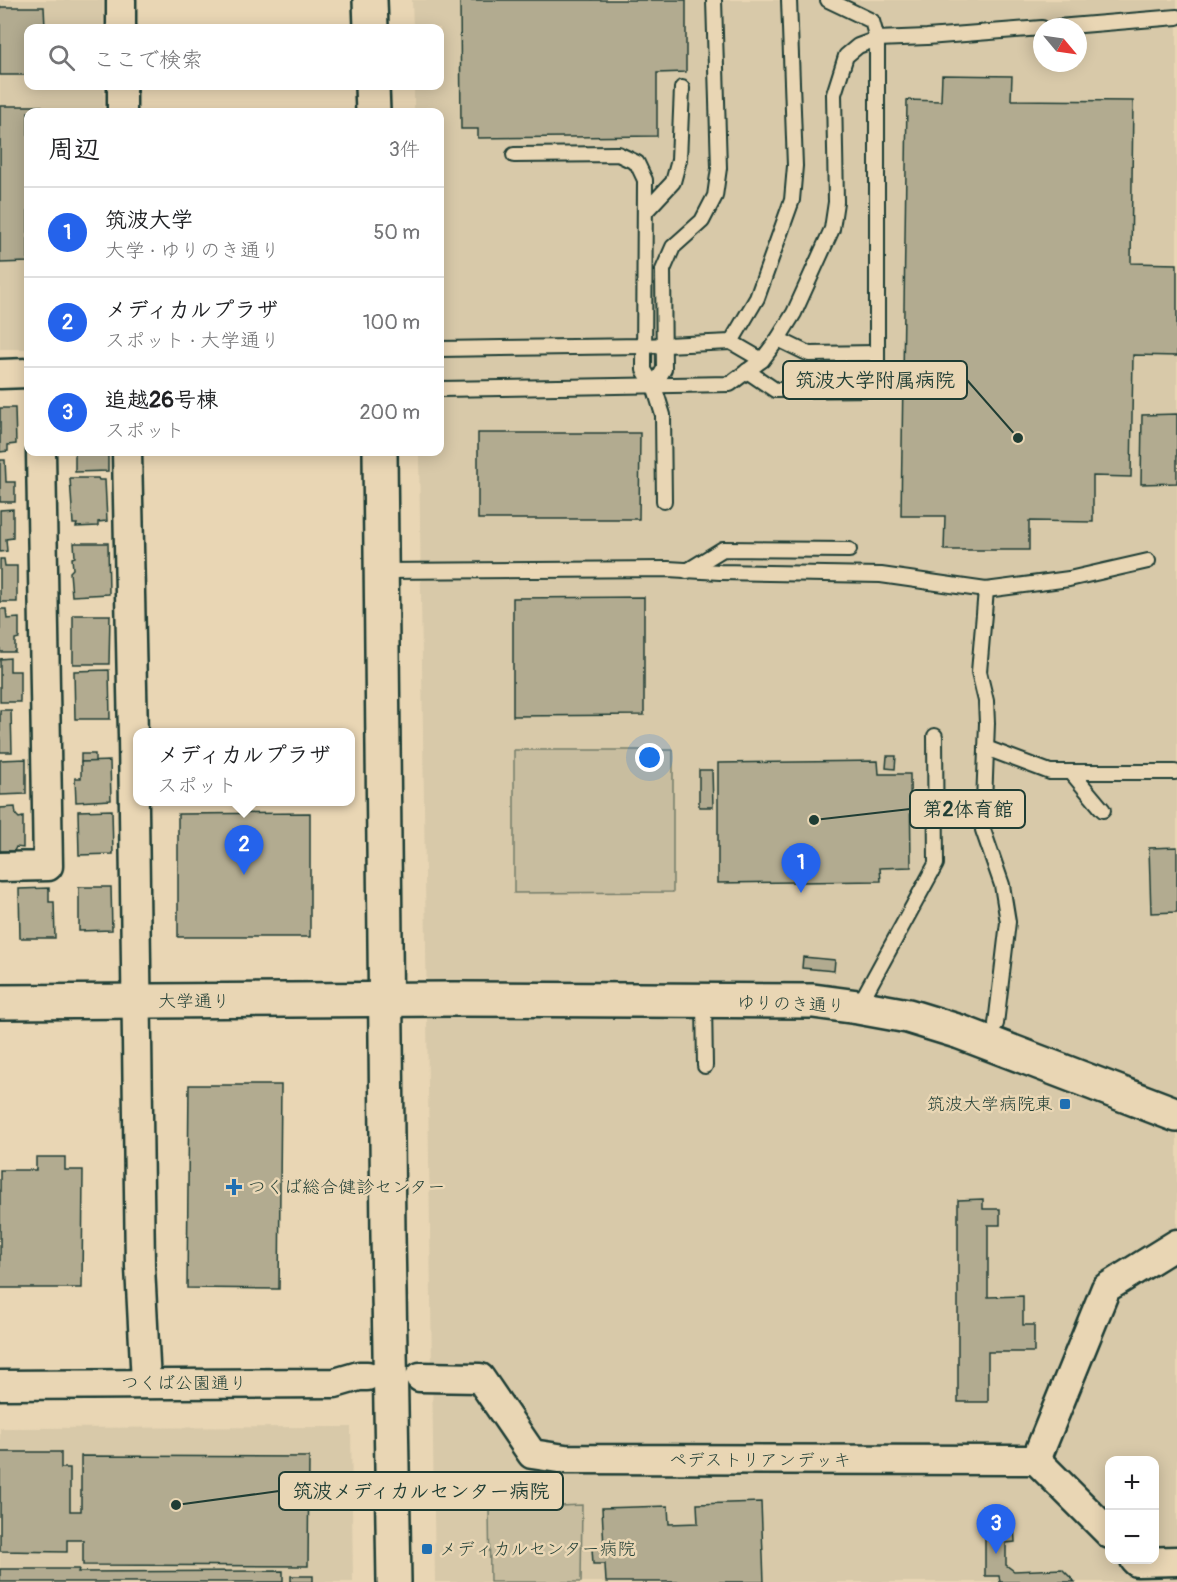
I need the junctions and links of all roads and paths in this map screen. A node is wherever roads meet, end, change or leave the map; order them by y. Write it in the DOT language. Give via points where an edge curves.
graph roads {
  1 [pos="121,0"];
  2 [pos="370,0"];
  3 [pos="714,0"];
  4 [pos="789,0"];
  5 [pos="828,0"];
  6 [pos="1177,18"];
  7 [pos="121,24"];
  8 [pos="371,24"];
  9 [pos="1087,25"];
  10 [pos="1033,29"];
  11 [pos="877,39"];
  12 [pos="682,88"];
  13 [pos="122,90"];
  14 [pos="372,90"];
  15 [pos="122,108"];
  16 [pos="373,108"];
  17 [pos="514,156"];
  18 [pos="646,211"];
  19 [pos="778,339"];
  20 [pos="731,342"];
  21 [pos="664,345"];
  22 [pos="644,346"];
  23 [pos="444,349"];
  24 [pos="877,353"];
  25 [pos="762,360"];
  26 [pos="747,371"];
  27 [pos="0,374"];
  28 [pos="24,374"];
  29 [pos="654,386"];
  30 [pos="444,389"];
  31 [pos="41,456"];
  32 [pos="128,456"];
  33 [pos="380,456"];
  34 [pos="664,501"];
  35 [pos="849,550"];
  36 [pos="1148,561"];
  37 [pos="382,571"];
  38 [pos="687,571"];
  39 [pos="986,590"];
  40 [pos="133,735"];
  41 [pos="935,736"];
  42 [pos="986,748"];
  43 [pos="1071,772"];
  44 [pos="1175,772"];
  45 [pos="134,806"];
  46 [pos="1103,810"];
  47 [pos="0,867"];
  48 [pos="387,1000"];
  49 [pos="0,1002"];
  50 [pos="135,1002"];
  51 [pos="704,1002"];
  52 [pos="858,1007"];
  53 [pos="996,1024"];
  54 [pos="705,1066"];
  55 [pos="1177,1115"];
  56 [pos="1177,1244"];
  57 [pos="367,1376"];
  58 [pos="420,1377"];
  59 [pos="146,1383"];
  60 [pos="0,1385"];
  61 [pos="1036,1460"];
  62 [pos="1105,1529"];
  63 [pos="1159,1561"];
  64 [pos="1177,1561"];
  65 [pos="394,1582"];
  1 -- 7 [label="street"];
  2 -- 8 [label="street"];
  3 -- 21 [label="lane" via="719,168 715,196 702,221 673,247 663,270"];
  4 -- 20 [label="lane" via="795,166 792,200 757,298"];
  5 -- 11 [label="lane" via="872,21"];
  6 -- 9 [label="lane"];
  10 -- 11 [label="lane"];
  11 -- 19 [label="lane" via="846,56 834,94 836,202 832,229"];
  11 -- 24 [label="lane"];
  12 -- 18 [label="lane" via="679,160 672,182"];
  13 -- 15 [label="street"];
  14 -- 16 [label="street"];
  17 -- 18 [label="lane" via="618,154 637,163 645,180"];
  18 -- 22 [label="lane"];
  19 -- 24 [label="lane" via="809,354"];
  19 -- 25 [label="lane"];
  20 -- 21 [label="lane"];
  20 -- 25 [label="lane"];
  21 -- 22 [label="lane"];
  21 -- 29 [label="lane" via="664,369"];
  22 -- 23 [label="lane"];
  22 -- 29 [label="lane" via="644,370"];
  24 -- 26 [label="lane" via="877,389 775,390"];
  25 -- 26 [label="lane"];
  26 -- 29 [label="lane" via="730,384"];
  27 -- 28 [label="street"];
  29 -- 30 [label="lane"];
  29 -- 34 [label="lane" via="663,415"];
  31 -- 47 [label="street" via="48,866"];
  32 -- 40 [label="street"];
  33 -- 37 [label="street"];
  35 -- 38 [label="lane" via="723,549"];
  36 -- 39 [label="lane" via="1069,579"];
  37 -- 38 [label="lane"];
  37 -- 48 [label="street"];
  38 -- 39 [label="lane" via="881,575"];
  39 -- 42 [label="lane" via="979,672 986,701"];
  41 -- 52 [label="lane" via="936,864"];
  42 -- 43 [label="lane" via="1050,772"];
  42 -- 53 [label="lane" via="984,830 1002,885 1008,922"];
  43 -- 44 [label="lane"];
  43 -- 46 [label="lane"];
  45 -- 50 [label="street"];
  48 -- 50 [label="street, 大学通り"];
  48 -- 51 [label="street, ゆりのき通り"];
  48 -- 65 [label="street"];
  49 -- 50 [label="street, 大学通り"];
  50 -- 59 [label="street"];
  51 -- 52 [label="street, ゆりのき通り" via="813,1001"];
  51 -- 54 [label="lane"];
  52 -- 55 [label="street, ゆりのき通り" via="908,1016 960,1032"];
  56 -- 61 [label="street" via="1106,1288"];
  57 -- 59 [label="street, つくば公園通り" via="335,1383"];
  58 -- 61 [label="street, ペデストリアンデッキ" via="480,1378 532,1454 564,1459"];
  59 -- 60 [label="street, つくば公園通り"];
  61 -- 62 [label="street"];
  63 -- 64 [label="street"];
}
